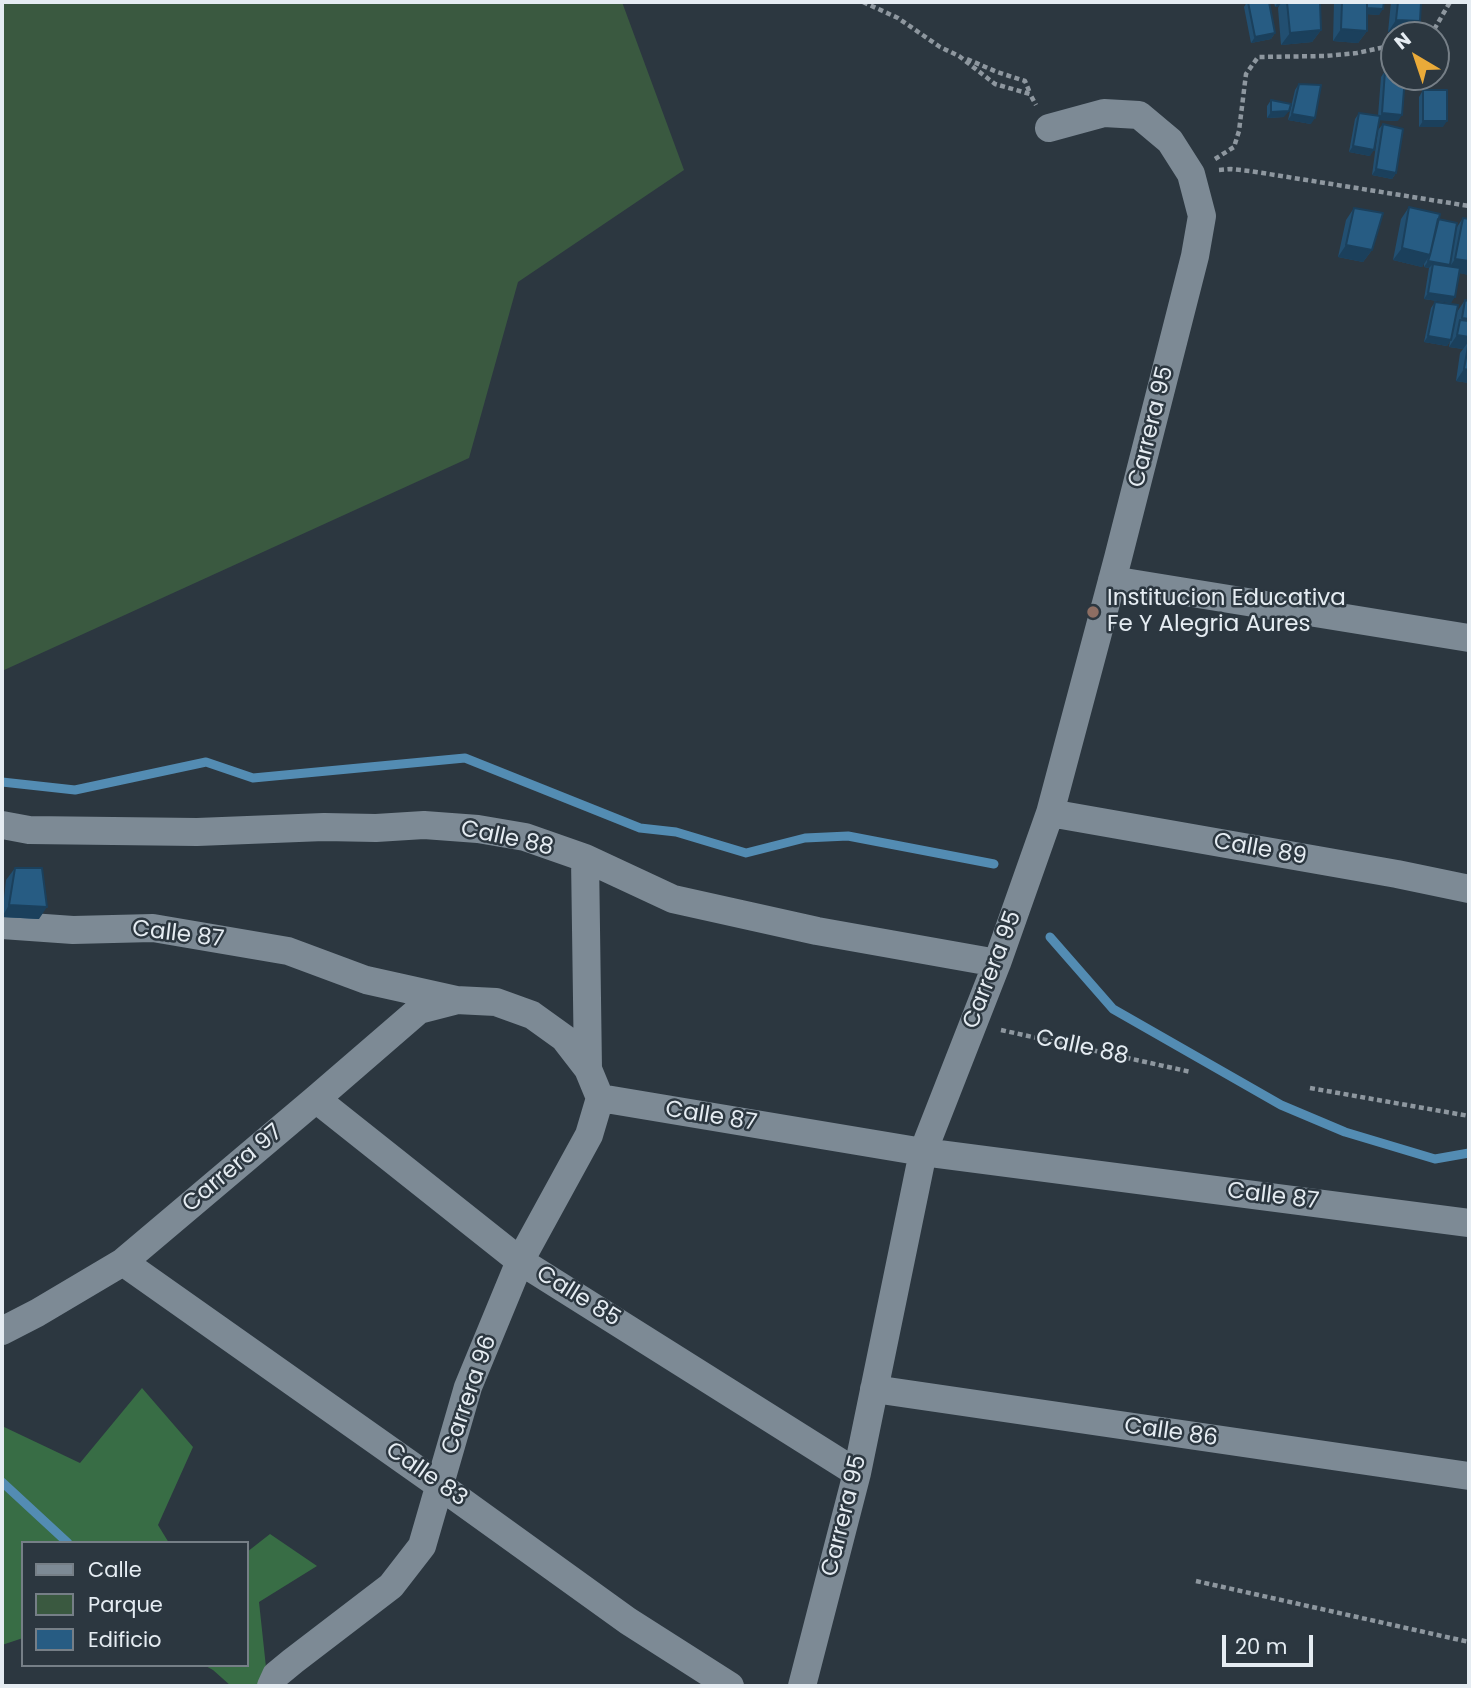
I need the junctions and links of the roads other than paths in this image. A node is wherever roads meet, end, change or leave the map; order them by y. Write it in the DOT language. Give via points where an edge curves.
graph roads {
  1 [pos="1049,128"];
  2 [pos="1112,580"];
  3 [pos="1468,632"];
  4 [pos="1050,813"];
  5 [pos="2,825"];
  6 [pos="585,858"];
  7 [pos="1469,889"];
  8 [pos="2,925"];
  9 [pos="997,963"];
  10 [pos="456,1000"];
  11 [pos="588,1069"];
  12 [pos="600,1098"];
  13 [pos="316,1099"];
  14 [pos="923,1152"];
  15 [pos="1469,1223"];
  16 [pos="520,1261"];
  17 [pos="123,1262"];
  18 [pos="2,1331"];
  19 [pos="874,1389"];
  20 [pos="857,1473"];
  21 [pos="1469,1476"];
  22 [pos="439,1485"];
  23 [pos="271,1686"];
  24 [pos="730,1686"];
  25 [pos="802,1686"];
  1 -- 2 [label="street, Carrera 95" via="1104,113 1139,116 1170,141 1191,174 1202,216"];
  2 -- 3 [label="street"];
  2 -- 4 [label="street, Carrera 95"];
  4 -- 7 [label="street, Calle 89"];
  4 -- 9 [label="street, Carrera 95"];
  5 -- 6 [label="street, Calle 88" via="29,830 197,832 424,825 525,837"];
  6 -- 9 [label="street, Calle 88" via="673,898 817,931"];
  6 -- 11 [label="street"];
  8 -- 10 [label="street, Calle 87" via="73,930 153,928 288,950 366,980"];
  9 -- 14 [label="street, Carrera 95"];
  10 -- 11 [label="street, Calle 87" via="496,1002 533,1015 564,1038"];
  10 -- 13 [label="street, Carrera 97" via="419,1010"];
  11 -- 12 [label="street, Calle 87"];
  12 -- 14 [label="street, Calle 87"];
  12 -- 16 [label="street, Carrera 96" via="589,1135"];
  13 -- 16 [label="street, Calle 85"];
  13 -- 17 [label="street, Carrera 97"];
  14 -- 15 [label="street, Calle 87"];
  14 -- 19 [label="street, Carrera 95"];
  16 -- 20 [label="street, Calle 85"];
  16 -- 22 [label="street, Carrera 96" via="468,1387"];
  17 -- 18 [label="street, Carrera 97"];
  17 -- 22 [label="street, Calle 83"];
  19 -- 20 [label="street, Carrera 95"];
  19 -- 21 [label="street, Calle 86"];
  20 -- 25 [label="street, Carrera 95"];
  22 -- 23 [label="street, Carrera 96" via="422,1546 391,1586 284,1668"];
  22 -- 24 [label="street, Calle 83" via="628,1622"];
}
